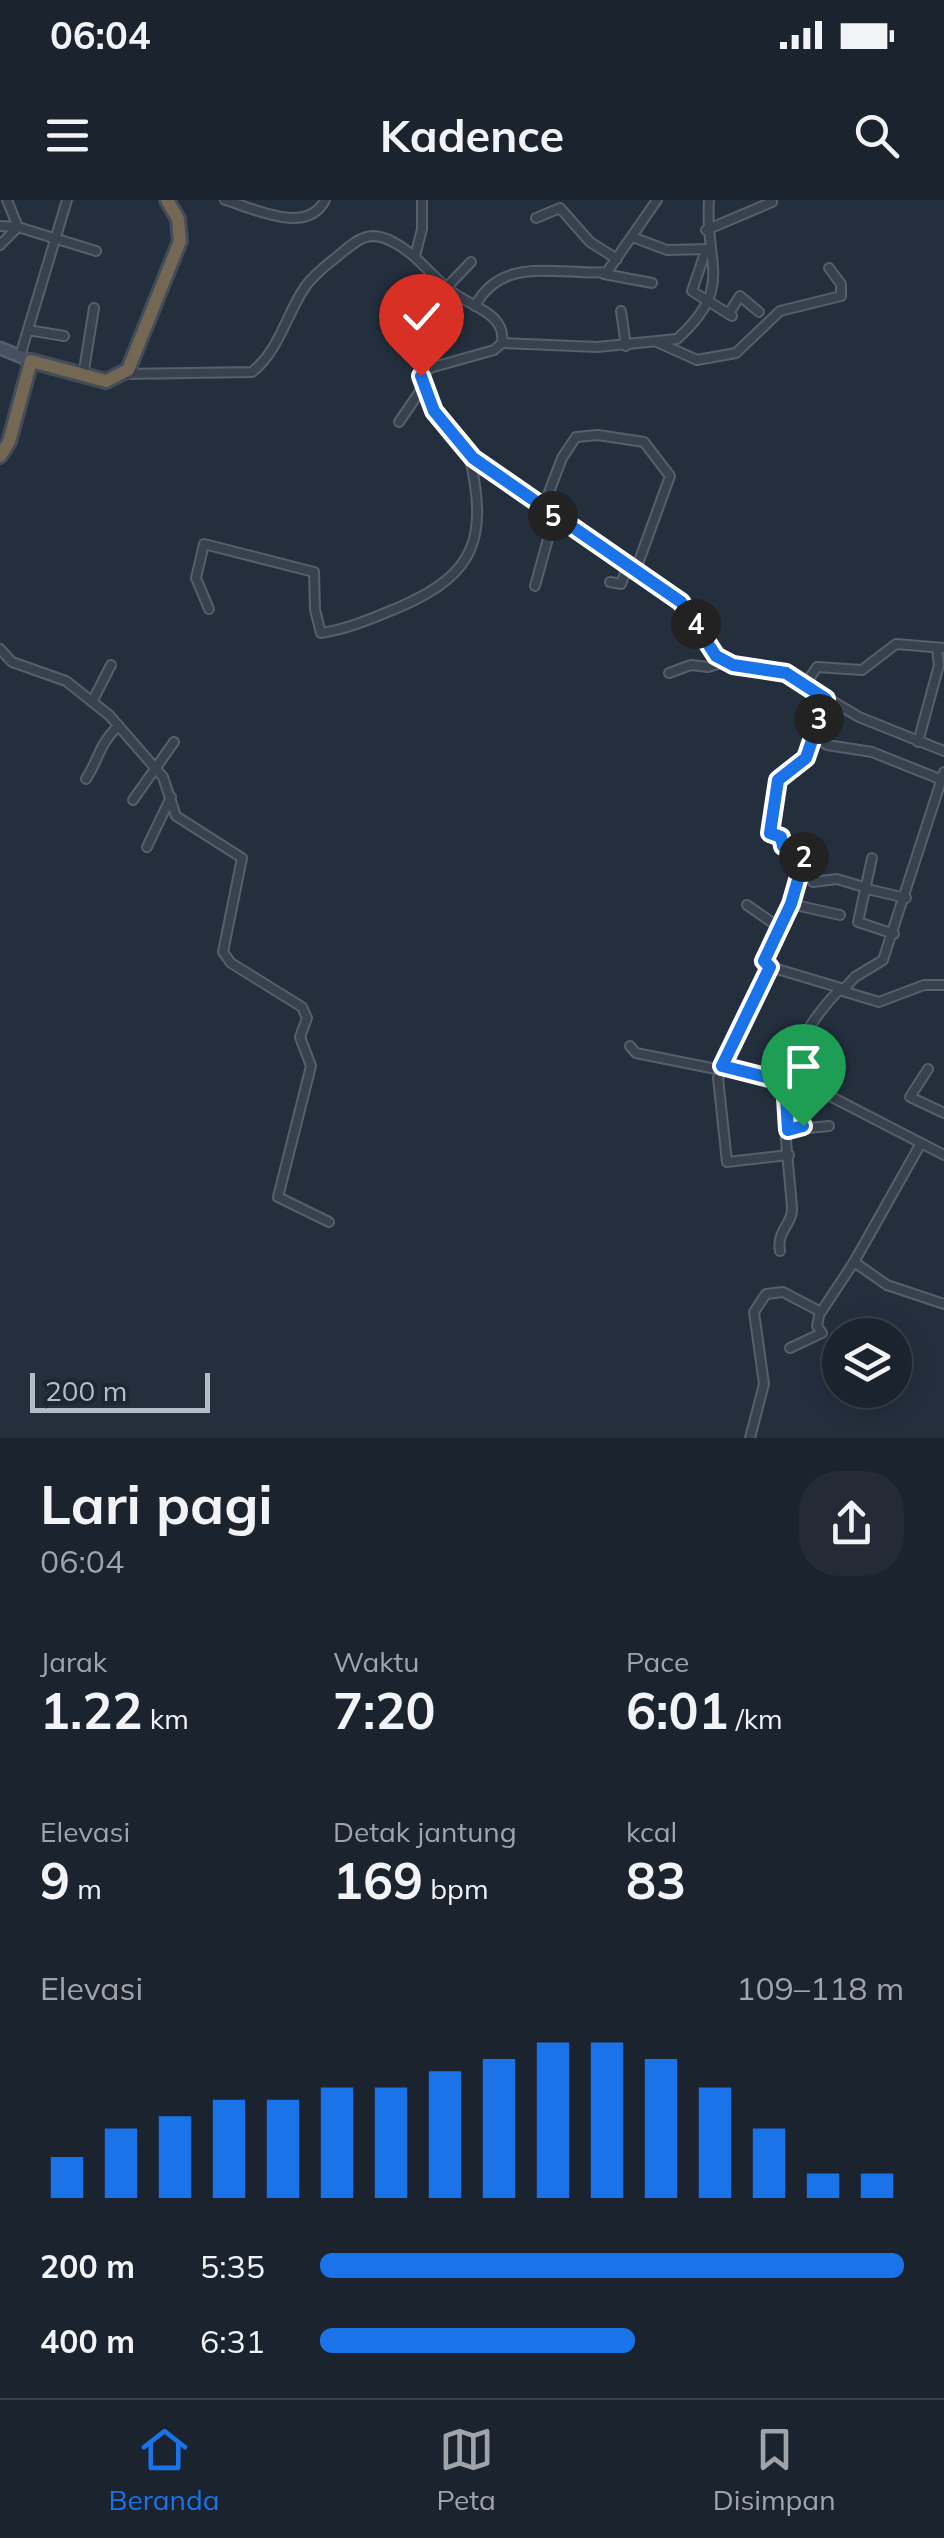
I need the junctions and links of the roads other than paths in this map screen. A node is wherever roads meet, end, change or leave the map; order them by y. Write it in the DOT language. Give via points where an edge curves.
graph roads {
  1 [pos="7,200"];
  2 [pos="67,200"];
  3 [pos="167,200"];
  4 [pos="225,200"];
  5 [pos="325,200"];
  6 [pos="422,200"];
  7 [pos="657,200"];
  8 [pos="709,200"];
  9 [pos="772,202"];
  10 [pos="255,204"];
  11 [pos="536,218"];
  12 [pos="0,226"];
  13 [pos="18,227"];
  14 [pos="706,230"];
  15 [pos="57,236"];
  16 [pos="634,238"];
  17 [pos="0,245"];
  18 [pos="708,250"];
  19 [pos="96,252"];
  20 [pos="415,256"];
  21 [pos="617,259"];
  22 [pos="471,262"];
  23 [pos="830,268"];
  24 [pos="604,274"];
  25 [pos="652,284"];
  26 [pos="446,288"];
  27 [pos="708,300"];
  28 [pos="475,306"];
  29 [pos="94,308"];
  30 [pos="622,311"];
  31 [pos="758,312"];
  32 [pos="28,330"];
  33 [pos="64,336"];
  34 [pos="656,342"];
  35 [pos="502,343"];
  36 [pos="626,346"];
  37 [pos="0,348"];
  38 [pos="25,358"];
  39 [pos="124,374"];
  40 [pos="93,378"];
  41 [pos="423,387"];
  42 [pos="400,422"];
  43 [pos="469,454"];
  44 [pos="0,456"];
  45 [pos="543,508"];
  46 [pos="554,517"];
  47 [pos="631,570"];
  48 [pos="610,582"];
  49 [pos="534,586"];
  50 [pos="209,609"];
  51 [pos="940,648"];
  52 [pos="0,649"];
  53 [pos="724,662"];
  54 [pos="111,664"];
  55 [pos="669,673"];
  56 [pos="805,685"];
  57 [pos="826,699"];
  58 [pos="92,702"];
  59 [pos="118,726"];
  60 [pos="812,736"];
  61 [pos="174,742"];
  62 [pos="918,742"];
  63 [pos="944,751"];
  64 [pos="156,769"];
  65 [pos="943,776"];
  66 [pos="86,779"];
  67 [pos="171,798"];
  68 [pos="133,800"];
  69 [pos="939,807"];
  70 [pos="147,847"];
  71 [pos="872,858"];
  72 [pos="814,882"];
  73 [pos="867,888"];
  74 [pos="906,898"];
  75 [pos="747,904"];
  76 [pos="791,904"];
  77 [pos="840,915"];
  78 [pos="780,928"];
  79 [pos="894,934"];
  80 [pos="770,967"];
  81 [pos="944,985"];
  82 [pos="844,989"];
  83 [pos="630,1046"];
  84 [pos="721,1068"];
  85 [pos="928,1069"];
  86 [pos="785,1082"];
  87 [pos="944,1113"];
  88 [pos="829,1126"];
  89 [pos="788,1130"];
  90 [pos="920,1145"];
  91 [pos="789,1154"];
  92 [pos="944,1156"];
  93 [pos="329,1222"];
  94 [pos="780,1250"];
  95 [pos="854,1262"];
  96 [pos="944,1304"];
  97 [pos="820,1311"];
  98 [pos="790,1348"];
  99 [pos="750,1438"];
  1 -- 13 [label="street"];
  2 -- 15 [label="street"];
  3 -- 39 [label="highway" via="180,241"];
  4 -- 10 [label="street"];
  5 -- 10 [label="street" via="316,213 298,218"];
  6 -- 20 [label="street"];
  7 -- 16 [label="street"];
  8 -- 14 [label="street"];
  9 -- 14 [label="street"];
  11 -- 21 [label="street" via="560,208 590,242"];
  12 -- 13 [label="street"];
  13 -- 15 [label="street"];
  13 -- 17 [label="street"];
  14 -- 18 [label="street"];
  15 -- 19 [label="street"];
  15 -- 32 [label="street"];
  16 -- 18 [label="street" via="667,250"];
  16 -- 21 [label="street"];
  18 -- 27 [label="street" via="717,275"];
  18 -- 27 [label="street" via="692,289"];
  20 -- 26 [label="street"];
  20 -- 39 [label="street" via="380,236 356,239 308,282 252,372"];
  21 -- 24 [label="street"];
  22 -- 26 [label="street"];
  23 -- 34 [label="street" via="841,296 780,312 738,352 697,360"];
  24 -- 25 [label="street"];
  24 -- 28 [label="street" via="502,276"];
  26 -- 28 [label="street"];
  27 -- 31 [label="street" via="730,314 740,296"];
  27 -- 34 [label="street" via="680,337"];
  28 -- 35 [label="street" via="500,324"];
  29 -- 40 [label="street"];
  30 -- 36 [label="street"];
  32 -- 33 [label="street"];
  32 -- 38 [label="street"];
  34 -- 36 [label="street"];
  35 -- 36 [label="street"];
  35 -- 41 [label="street" via="426,370"];
  37 -- 38 [label="main road"];
  38 -- 40 [label="highway"];
  38 -- 44 [label="highway" via="18,417"];
  39 -- 40 [label="highway"];
  41 -- 42 [label="street"];
  41 -- 43 [label="street" via="444,428"];
  43 -- 45 [label="street"];
  43 -- 50 [label="street" via="478,533 464,563 432,592 321,633 314,572 204,544 196,578"];
  45 -- 46 [label="street"];
  45 -- 47 [label="street" via="576,438 644,442 670,476"];
  46 -- 47 [label="street"];
  46 -- 49 [label="street"];
  47 -- 48 [label="street" via="621,584"];
  47 -- 53 [label="street" via="681,602 708,649"];
  51 -- 56 [label="street" via="896,644 862,670 817,667"];
  51 -- 62 [label="street"];
  52 -- 58 [label="street" via="12,662 66,681"];
  53 -- 55 [label="street"];
  53 -- 56 [label="street" via="774,669"];
  54 -- 58 [label="street"];
  56 -- 57 [label="street"];
  57 -- 60 [label="street"];
  57 -- 62 [label="street"];
  58 -- 59 [label="street"];
  59 -- 64 [label="street"];
  59 -- 66 [label="street" via="100,744"];
  60 -- 65 [label="street" via="826,746 872,752"];
  60 -- 76 [label="street" via="806,758 778,780 770,830 783,846 806,852"];
  61 -- 64 [label="street"];
  62 -- 63 [label="street"];
  64 -- 67 [label="street"];
  64 -- 68 [label="street"];
  65 -- 69 [label="street"];
  67 -- 70 [label="street"];
  67 -- 93 [label="street" via="179,819 242,858 225,956 305,1012 300,1037 311,1066 278,1194"];
  69 -- 74 [label="street"];
  71 -- 73 [label="street"];
  72 -- 73 [label="street"];
  73 -- 74 [label="street"];
  73 -- 79 [label="street" via="858,922"];
  74 -- 79 [label="street"];
  75 -- 78 [label="street"];
  76 -- 77 [label="street"];
  76 -- 78 [label="street"];
  78 -- 80 [label="street" via="764,961"];
  79 -- 82 [label="street" via="883,960"];
  80 -- 82 [label="street"];
  80 -- 84 [label="street"];
  81 -- 82 [label="street" via="924,985 879,1002"];
  82 -- 86 [label="street" via="792,1056"];
  83 -- 84 [label="street"];
  84 -- 86 [label="street"];
  84 -- 91 [label="street" via="725,1159"];
  85 -- 87 [label="street" via="910,1097"];
  86 -- 89 [label="street"];
  86 -- 90 [label="street" via="824,1093"];
  88 -- 89 [label="street"];
  89 -- 91 [label="street"];
  90 -- 92 [label="street"];
  90 -- 95 [label="street"];
  91 -- 94 [label="street" via="793,1212 779,1235"];
  95 -- 96 [label="street" via="888,1284"];
  95 -- 97 [label="street"];
  97 -- 98 [label="street" via="822,1333"];
  97 -- 99 [label="street" via="778,1292 755,1307 764,1384"];
}
